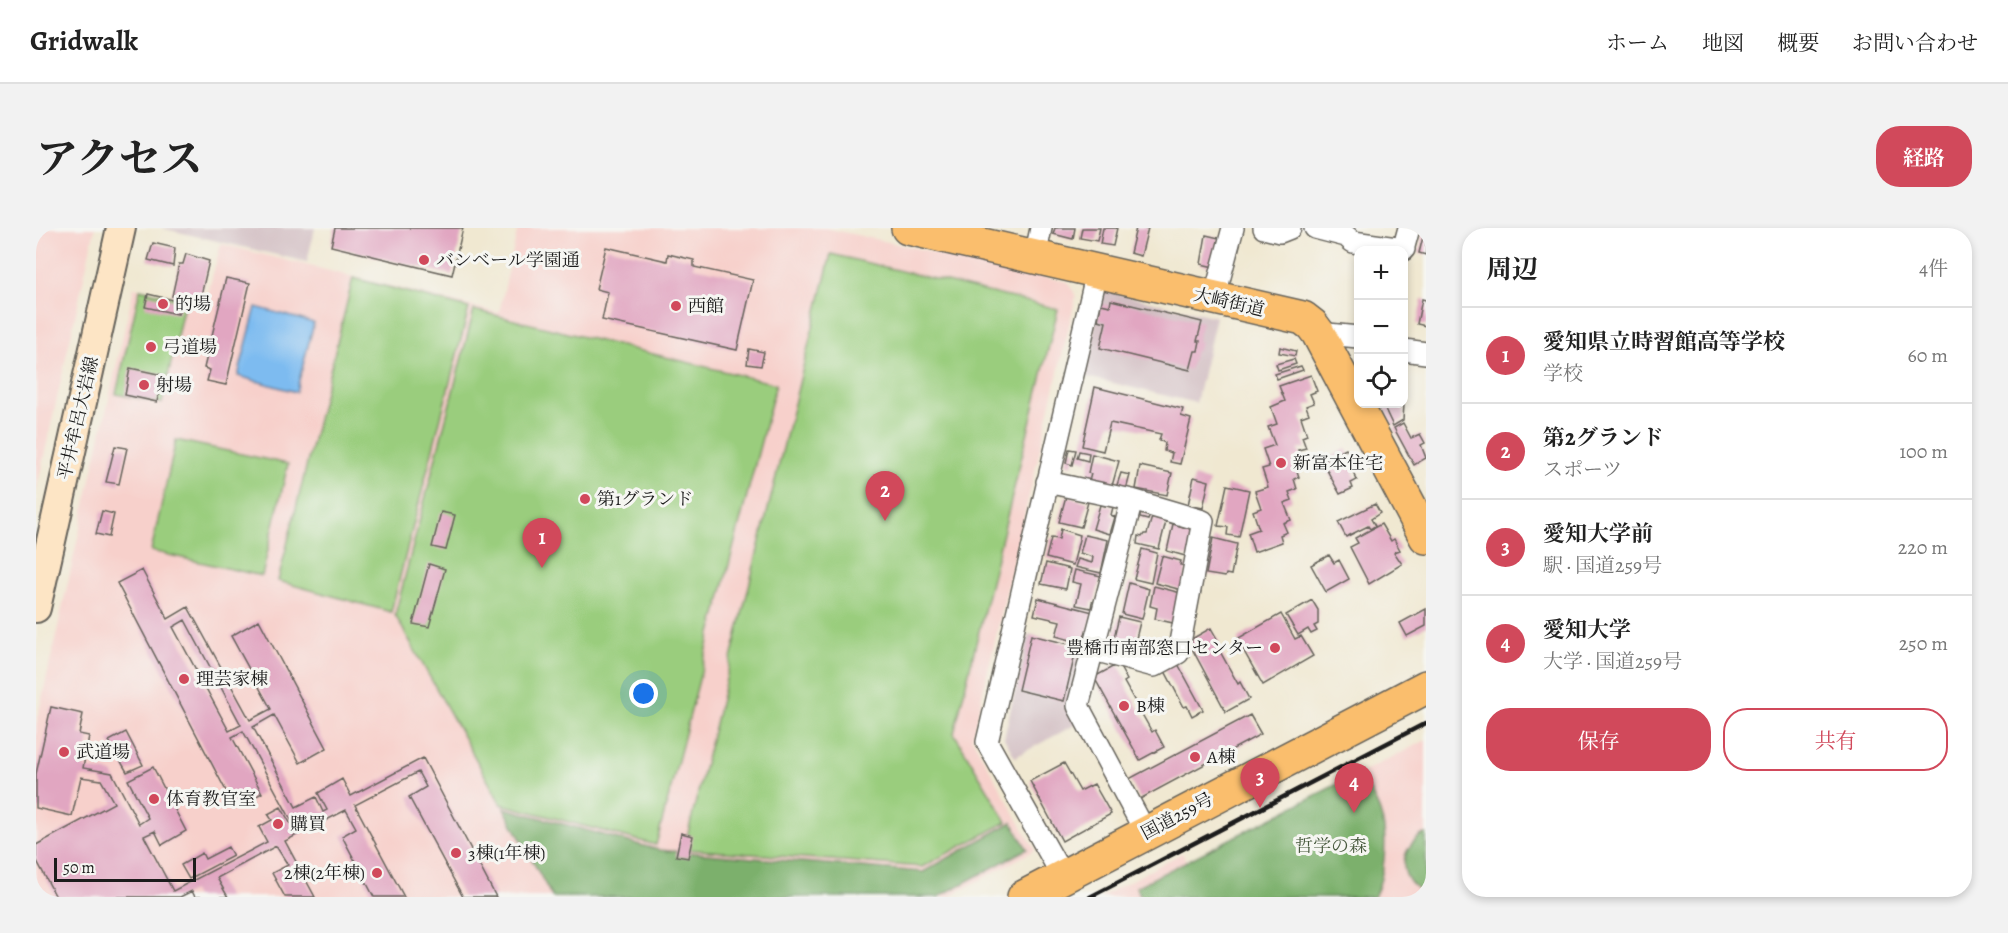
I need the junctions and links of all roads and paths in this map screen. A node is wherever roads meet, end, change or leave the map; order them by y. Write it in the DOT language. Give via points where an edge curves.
graph roads {
  1 [pos="121,228"];
  2 [pos="909,228"];
  3 [pos="1233,228"];
  4 [pos="1264,228"];
  5 [pos="1290,228"];
  6 [pos="1315,228"];
  7 [pos="1409,228"];
  8 [pos="1380,237"];
  9 [pos="1038,243"];
  10 [pos="1397,246"];
  11 [pos="1405,246"];
  12 [pos="1097,272"];
  13 [pos="1214,299"];
  14 [pos="1318,333"];
  15 [pos="1354,337"];
  16 [pos="1408,351"];
  17 [pos="1426,353"];
  18 [pos="1047,482"];
  19 [pos="1132,500"];
  20 [pos="1426,537"];
  21 [pos="36,608"];
  22 [pos="1094,650"];
  23 [pos="1426,687"];
  24 [pos="1146,833"];
  25 [pos="1063,877"];
  26 [pos="1024,897"];
  1 -- 21 [label="main road, 平井牟呂大岩線"];
  2 -- 9 [label="main road, 大崎街道"];
  3 -- 13 [label="street"];
  4 -- 5 [label="street" via="1280,232"];
  6 -- 8 [label="street" via="1346,236 1353,242"];
  7 -- 11 [label="street"];
  8 -- 10 [label="street"];
  9 -- 12 [label="main road, 大崎街道"];
  12 -- 13 [label="main road, 大崎街道"];
  12 -- 18 [label="street"];
  13 -- 14 [label="main road, 大崎街道" via="1303,318"];
  14 -- 15 [label="street"];
  14 -- 20 [label="main road, 大崎街道"];
  16 -- 17 [label="street"];
  18 -- 19 [label="street"];
  18 -- 25 [label="street" via="987,742"];
  19 -- 22 [label="street"];
  19 -- 22 [label="street" via="1203,521 1178,652 1154,666"];
  22 -- 24 [label="street" via="1078,706"];
  23 -- 24 [label="main road, 国道259号"];
  24 -- 25 [label="main road, 国道259号"];
  25 -- 26 [label="main road, 国道259号"];
}
